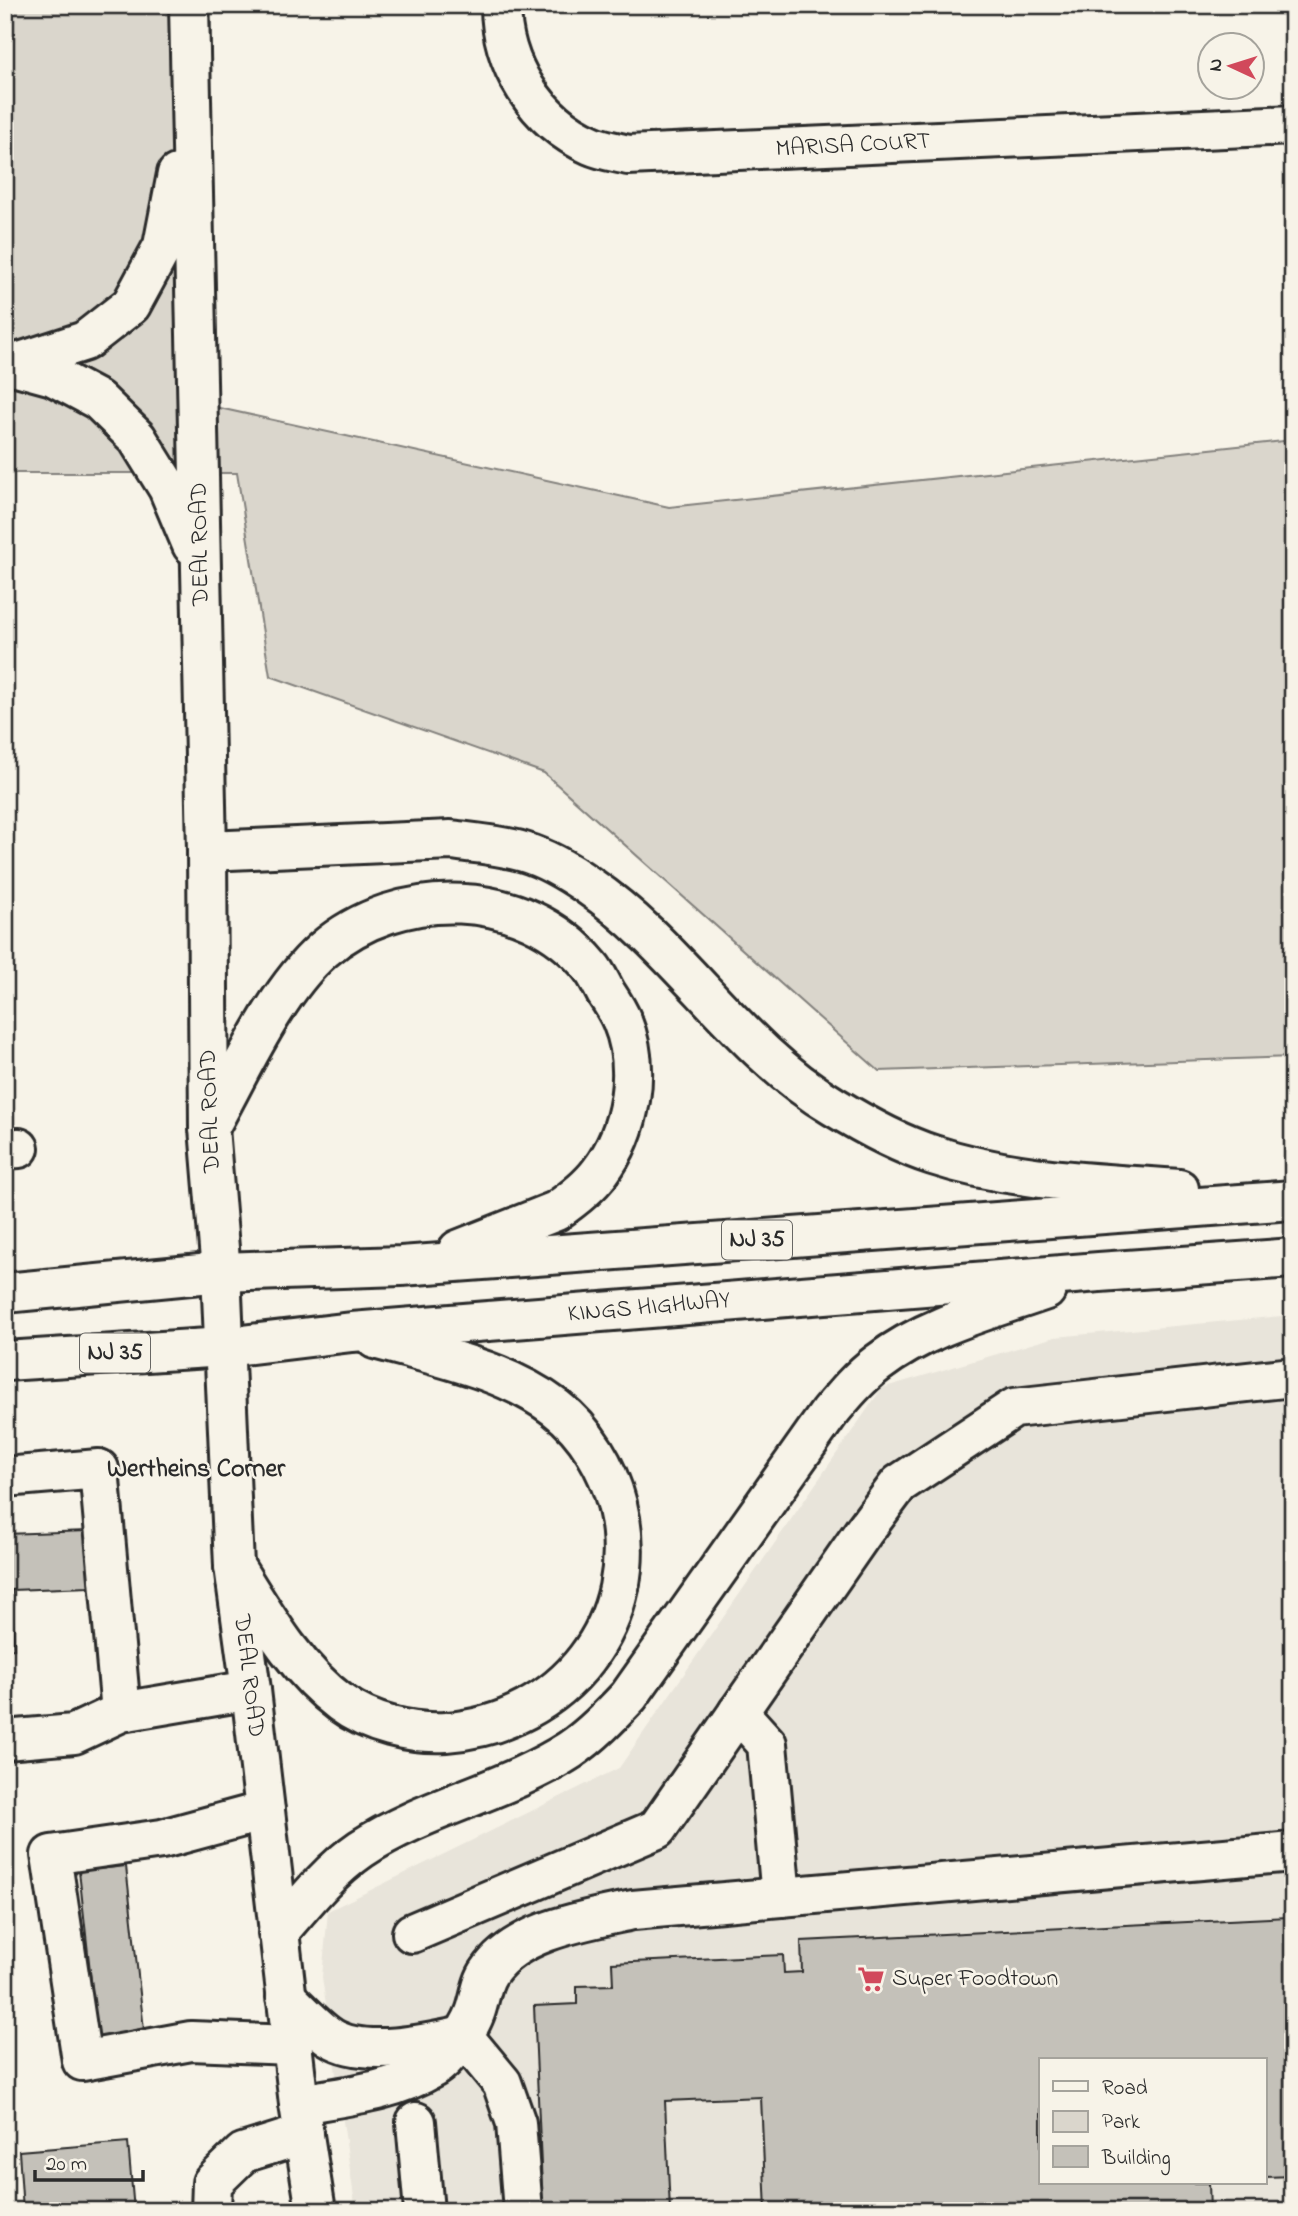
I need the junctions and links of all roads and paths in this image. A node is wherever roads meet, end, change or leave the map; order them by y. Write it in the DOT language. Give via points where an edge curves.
graph roads {
  1 [pos="189,5"];
  2 [pos="501,5"];
  3 [pos="191,114"];
  4 [pos="1293,125"];
  5 [pos="9,364"];
  6 [pos="201,567"];
  7 [pos="207,851"];
  8 [pos="209,1128"];
  9 [pos="1293,1199"];
  10 [pos="1293,1258"];
  11 [pos="401,1266"];
  12 [pos="221,1272"];
  13 [pos="1099,1272"];
  14 [pos="5,1293"];
  15 [pos="352,1332"];
  16 [pos="225,1346"];
  17 [pos="5,1361"];
  18 [pos="1293,1377"];
  19 [pos="5,1477"];
  20 [pos="234,1566"];
  21 [pos="251,1690"];
  22 [pos="121,1712"];
  23 [pos="738,1712"];
  24 [pos="5,1740"];
  25 [pos="265,1811"];
  26 [pos="1293,1852"];
  27 [pos="781,1897"];
  28 [pos="278,1933"];
  29 [pos="412,1933"];
  30 [pos="286,1997"];
  31 [pos="463,2036"];
  32 [pos="293,2045"];
  33 [pos="302,2119"];
  34 [pos="416,2122"];
  35 [pos="211,2211"];
  36 [pos="316,2211"];
  37 [pos="424,2211"];
  38 [pos="523,2211"];
  1 -- 3 [label="main road, DEAL ROAD"];
  2 -- 4 [label="main road, MARISA COURT" via="501,26 511,61 546,116 592,146 628,155"];
  3 -- 5 [label="main road" via="163,246 131,305 85,341"];
  3 -- 6 [label="main road, DEAL ROAD"];
  5 -- 6 [label="main road" via="53,376 98,400 136,438 168,488"];
  6 -- 7 [label="main road, DEAL ROAD"];
  7 -- 8 [label="main road, DEAL ROAD"];
  7 -- 9 [label="main road" via="451,841 524,852 567,871 608,899 791,1077 897,1141 933,1156 1010,1174"];
  8 -- 11 [label="main road" via="268,1022 302,972 342,935 373,918 417,905 453,902 501,909 558,936 590,966 622,1020 630,1046 632,1088 612,1155 598,1175 556,1211 472,1246"];
  8 -- 12 [label="main road, DEAL ROAD"];
  9 -- 11 [label="main road, NJ 35"];
  10 -- 13 [label="main road, KINGS HIGHWAY / NJ 35"];
  11 -- 12 [label="main road, NJ 35"];
  12 -- 14 [label="main road, NJ 35"];
  12 -- 16 [label="main road, DEAL ROAD"];
  13 -- 15 [label="main road, KINGS HIGHWAY / NJ 35"];
  13 -- 28 [label="main road" via="953,1322 877,1363 829,1413 629,1696 595,1731 549,1762 360,1849"];
  15 -- 16 [label="main road, KINGS HIGHWAY / NJ 35"];
  15 -- 20 [label="main road" via="490,1373 558,1409 588,1442 613,1487 624,1530 615,1604 597,1644 556,1691 501,1722 431,1732 398,1728 343,1704 311,1677"];
  16 -- 17 [label="main road, KINGS HIGHWAY / NJ 35"];
  16 -- 20 [label="main road, DEAL ROAD"];
  18 -- 23 [label="main road" via="1014,1408 899,1484"];
  19 -- 22 [label="main road" via="99,1469"];
  20 -- 21 [label="main road, DEAL ROAD"];
  21 -- 22 [label="main road"];
  21 -- 25 [label="main road, DEAL ROAD"];
  22 -- 24 [label="main road" via="74,1734"];
  23 -- 27 [label="main road" via="767,1744"];
  23 -- 29 [label="main road" via="657,1829"];
  25 -- 28 [label="main road, DEAL ROAD"];
  25 -- 32 [label="main road" via="162,1839 51,1855 82,2062 191,2041"];
  26 -- 27 [label="main road"];
  27 -- 31 [label="main road" via="633,1910 572,1923 512,1948 488,1973"];
  28 -- 30 [label="main road, DEAL ROAD"];
  30 -- 31 [label="main road" via="331,2038 359,2046 391,2048"];
  30 -- 32 [label="main road, DEAL ROAD"];
  31 -- 33 [label="main road" via="436,2067"];
  31 -- 38 [label="main road" via="502,2082 516,2123"];
  32 -- 33 [label="main road, DEAL ROAD"];
  33 -- 35 [label="main road" via="243,2153 212,2183"];
  33 -- 36 [label="main road, DEAL ROAD"];
  34 -- 37 [label="main road"];
}
